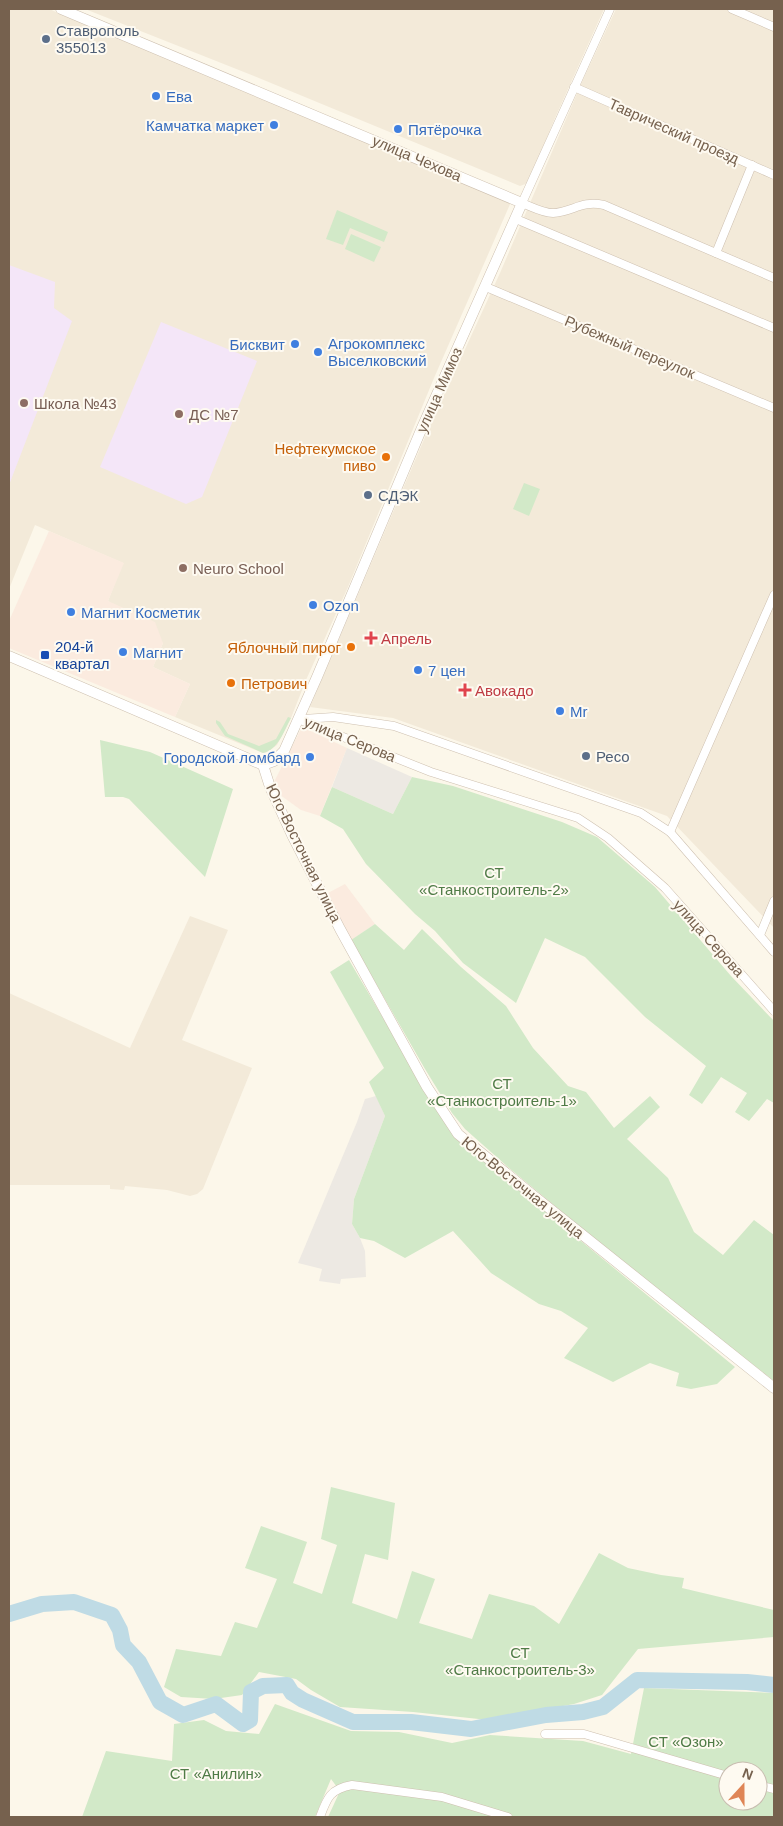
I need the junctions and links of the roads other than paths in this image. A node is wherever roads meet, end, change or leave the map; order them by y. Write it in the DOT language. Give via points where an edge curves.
graph roads {
  1 [pos="61,9"];
  2 [pos="610,9"];
  3 [pos="732,9"];
  4 [pos="83,13"];
  5 [pos="774,27"];
  6 [pos="574,87"];
  7 [pos="752,166"];
  8 [pos="774,175"];
  9 [pos="522,202"];
  10 [pos="516,218"];
  11 [pos="716,253"];
  12 [pos="774,278"];
  13 [pos="486,286"];
  14 [pos="774,328"];
  15 [pos="774,408"];
  16 [pos="774,595"];
  17 [pos="9,656"];
  18 [pos="298,719"];
  19 [pos="263,765"];
  20 [pos="670,832"];
  21 [pos="774,902"];
  22 [pos="760,936"];
  23 [pos="774,952"];
  24 [pos="774,1010"];
  25 [pos="774,1388"];
  26 [pos="545,1734"];
  27 [pos="718,1773"];
  28 [pos="320,1817"];
  29 [pos="508,1817"];
  1 -- 4 [label="street, улица Чехова"];
  2 -- 6 [label="street, улица Мимоз"];
  3 -- 5 [label="street"];
  4 -- 9 [label="street, улица Чехова"];
  6 -- 7 [label="street, Таврический проезд"];
  6 -- 9 [label="street, улица Мимоз"];
  7 -- 8 [label="street, Таврический проезд"];
  7 -- 11 [label="street"];
  9 -- 10 [label="street, улица Мимоз"];
  9 -- 11 [label="street, улица Чехова" via="553,213 584,204 604,205"];
  10 -- 13 [label="street, улица Мимоз"];
  10 -- 14 [label="street"];
  11 -- 12 [label="street, улица Чехова"];
  13 -- 15 [label="street, Рубежный переулок"];
  13 -- 18 [label="street, улица Мимоз"];
  16 -- 20 [label="street"];
  17 -- 19 [label="street"];
  18 -- 19 [label="street, улица Мимоз" via="284,751 274,761"];
  18 -- 20 [label="street, улица Серова" via="333,717 394,726 642,813"];
  18 -- 24 [label="street, улица Серова" via="430,772 578,818 608,838 665,888"];
  19 -- 25 [label="street, Юго-Восточная улица" via="288,827 335,919 427,1087 458,1134"];
  20 -- 22 [label="street, улица Серова"];
  21 -- 22 [label="street"];
  22 -- 23 [label="street, улица Серова"];
  26 -- 27 [label="street" via="584,1734"];
  28 -- 29 [label="street" via="334,1791 352,1785 442,1797"];
}
